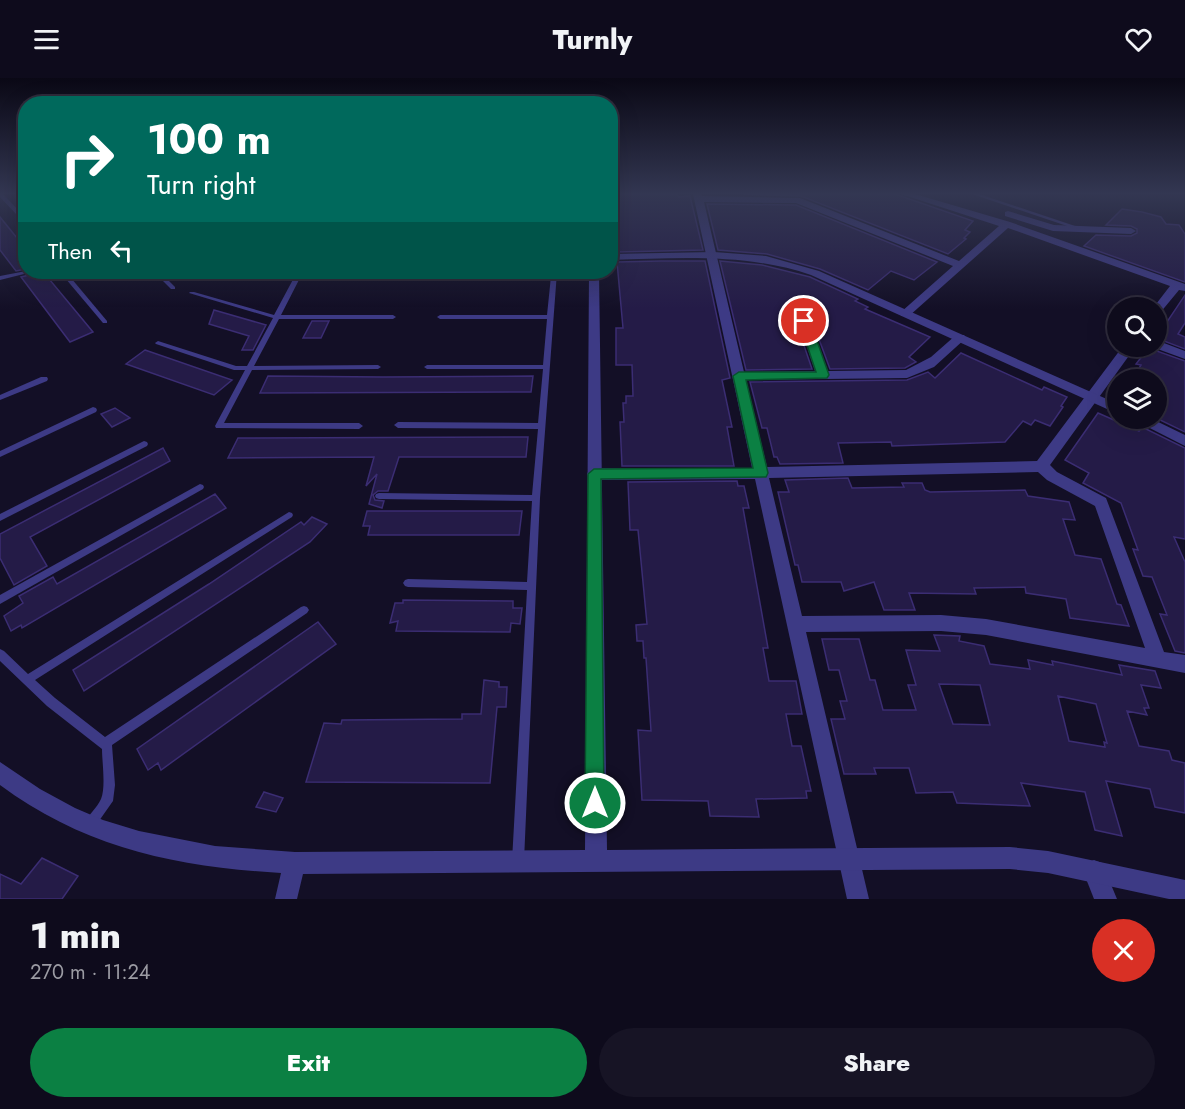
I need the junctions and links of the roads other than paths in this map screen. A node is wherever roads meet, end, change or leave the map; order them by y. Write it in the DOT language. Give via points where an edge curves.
graph roads {
  1 [pos="706,232"];
  2 [pos="881,232"];
  3 [pos="999,232"];
  4 [pos="1028,232"];
  5 [pos="618,256"];
  6 [pos="712,256"];
  7 [pos="961,265"];
  8 [pos="18,274"];
  9 [pos="0,278"];
  10 [pos="69,279"];
  11 [pos="164,279"];
  12 [pos="296,279"];
  13 [pos="553,279"];
  14 [pos="594,279"];
  15 [pos="1181,286"];
  16 [pos="173,288"];
  17 [pos="192,293"];
  18 [pos="1167,300"];
  19 [pos="905,314"];
  20 [pos="276,317"];
  21 [pos="393,317"];
  22 [pos="440,317"];
  23 [pos="550,317"];
  24 [pos="804,321"];
  25 [pos="105,322"];
  26 [pos="960,338"];
  27 [pos="158,343"];
  28 [pos="1167,348"];
  29 [pos="1185,355"];
  30 [pos="1122,357"];
  31 [pos="378,366"];
  32 [pos="250,367"];
  33 [pos="427,367"];
  34 [pos="546,367"];
  35 [pos="823,375"];
  36 [pos="739,376"];
  37 [pos="44,379"];
  38 [pos="0,398"];
  39 [pos="1091,398"];
  40 [pos="1107,405"];
  41 [pos="93,410"];
  42 [pos="398,425"];
  43 [pos="359,426"];
  44 [pos="542,426"];
  45 [pos="1160,429"];
  46 [pos="1185,441"];
  47 [pos="144,444"];
  48 [pos="0,454"];
  49 [pos="1041,466"];
  50 [pos="761,473"];
  51 [pos="594,474"];
  52 [pos="200,487"];
  53 [pos="379,496"];
  54 [pos="536,498"];
  55 [pos="289,515"];
  56 [pos="0,518"];
  57 [pos="408,583"];
  58 [pos="532,586"];
  59 [pos="0,600"];
  60 [pos="304,610"];
  61 [pos="795,624"];
  62 [pos="0,654"];
  63 [pos="1158,659"];
  64 [pos="1185,664"];
  65 [pos="27,680"];
  66 [pos="104,744"];
  67 [pos="0,772"];
  68 [pos="89,825"];
  69 [pos="849,859"];
  70 [pos="596,860"];
  71 [pos="518,861"];
  72 [pos="295,863"];
  73 [pos="1094,871"];
  74 [pos="1185,891"];
  75 [pos="286,899"];
  76 [pos="858,899"];
  77 [pos="1106,899"];
  1 -- 6 [label="street"];
  2 -- 7 [label="street"];
  3 -- 7 [label="street"];
  4 -- 15 [label="street"];
  5 -- 6 [label="street"];
  6 -- 19 [label="street" via="785,262"];
  6 -- 36 [label="street"];
  7 -- 19 [label="street"];
  8 -- 9 [label="lane"];
  10 -- 25 [label="lane"];
  11 -- 16 [label="lane"];
  12 -- 20 [label="lane"];
  13 -- 23 [label="lane"];
  14 -- 51 [label="street"];
  15 -- 18 [label="street"];
  17 -- 20 [label="lane"];
  19 -- 26 [label="street"];
  20 -- 21 [label="lane"];
  20 -- 32 [label="lane"];
  22 -- 23 [label="lane"];
  23 -- 34 [label="lane"];
  24 -- 35 [label="street"];
  26 -- 35 [label="street" via="933,363 908,374"];
  26 -- 39 [label="street"];
  27 -- 32 [label="lane" via="236,368"];
  28 -- 29 [label="street"];
  30 -- 39 [label="street"];
  31 -- 32 [label="lane"];
  32 -- 43 [label="lane" via="219,426"];
  33 -- 34 [label="lane"];
  34 -- 44 [label="lane"];
  35 -- 36 [label="street"];
  36 -- 50 [label="street"];
  37 -- 38 [label="lane"];
  39 -- 40 [label="street"];
  39 -- 49 [label="street"];
  41 -- 48 [label="lane"];
  42 -- 44 [label="lane"];
  44 -- 54 [label="lane"];
  45 -- 46 [label="street"];
  47 -- 56 [label="lane"];
  49 -- 50 [label="street"];
  49 -- 63 [label="street" via="1101,502"];
  50 -- 51 [label="street"];
  50 -- 61 [label="street"];
  51 -- 70 [label="street"];
  52 -- 59 [label="lane"];
  53 -- 54 [label="lane"];
  54 -- 58 [label="lane"];
  55 -- 65 [label="lane"];
  57 -- 58 [label="lane"];
  58 -- 71 [label="lane"];
  60 -- 66 [label="lane"];
  61 -- 63 [label="street" via="941,623 986,627"];
  61 -- 69 [label="street"];
  62 -- 65 [label="lane"];
  63 -- 64 [label="street"];
  65 -- 66 [label="lane"];
  66 -- 68 [label="lane" via="109,785 106,801"];
  67 -- 68 [label="street" via="43,804"];
  68 -- 72 [label="street" via="133,842 189,854"];
  69 -- 70 [label="street"];
  69 -- 73 [label="street" via="1010,858"];
  69 -- 76 [label="street"];
  70 -- 71 [label="street"];
  71 -- 72 [label="street"];
  72 -- 75 [label="street"];
  73 -- 74 [label="street"];
  73 -- 77 [label="street"];
}
